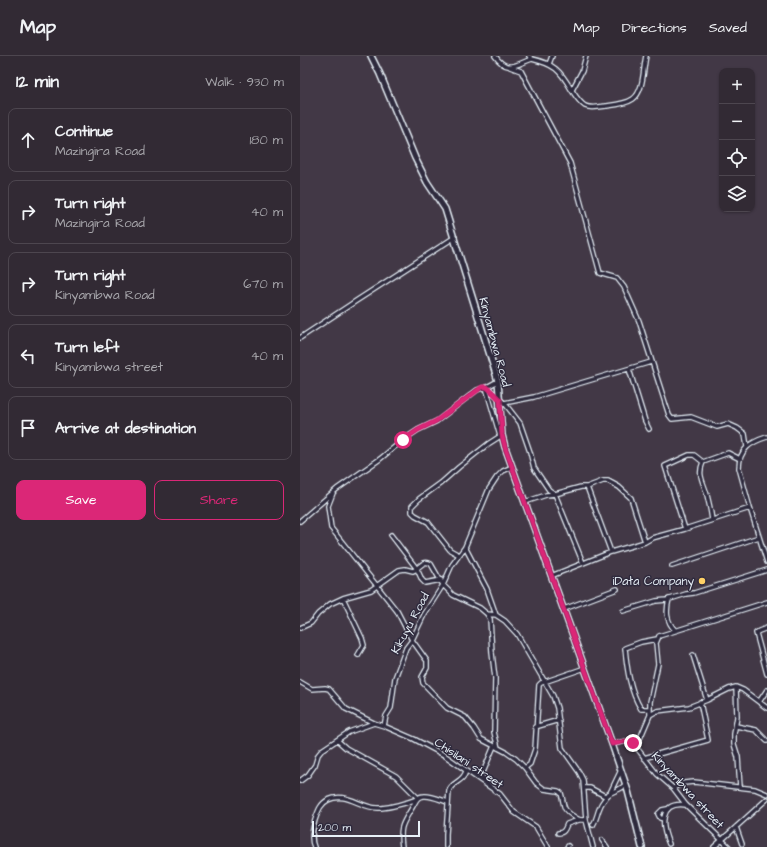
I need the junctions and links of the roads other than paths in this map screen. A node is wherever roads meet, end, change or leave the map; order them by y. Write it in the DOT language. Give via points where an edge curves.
graph roads {
  1 [pos="370,56"];
  2 [pos="495,56"];
  3 [pos="552,56"];
  4 [pos="586,56"];
  5 [pos="646,56"];
  6 [pos="531,58"];
  7 [pos="549,64"];
  8 [pos="510,67"];
  9 [pos="572,90"];
  10 [pos="455,237"];
  11 [pos="300,338"];
  12 [pos="651,362"];
  13 [pos="629,369"];
  14 [pos="498,381"];
  15 [pos="487,387"];
  16 [pos="502,402"];
  17 [pos="649,429"];
  18 [pos="501,436"];
  19 [pos="767,437"];
  20 [pos="747,447"];
  21 [pos="740,459"];
  22 [pos="703,462"];
  23 [pos="512,467"];
  24 [pos="587,488"];
  25 [pos="333,493"];
  26 [pos="556,494"];
  27 [pos="525,502"];
  28 [pos="750,508"];
  29 [pos="712,520"];
  30 [pos="300,521"];
  31 [pos="685,529"];
  32 [pos="391,535"];
  33 [pos="759,537"];
  34 [pos="645,542"];
  35 [pos="465,547"];
  36 [pos="611,552"];
  37 [pos="459,555"];
  38 [pos="582,562"];
  39 [pos="767,562"];
  40 [pos="672,566"];
  41 [pos="417,570"];
  42 [pos="767,570"];
  43 [pos="551,576"];
  44 [pos="440,580"];
  45 [pos="378,585"];
  46 [pos="443,585"];
  47 [pos="617,589"];
  48 [pos="342,598"];
  49 [pos="669,599"];
  50 [pos="767,602"];
  51 [pos="564,609"];
  52 [pos="623,611"];
  53 [pos="487,614"];
  54 [pos="496,615"];
  55 [pos="300,628"];
  56 [pos="767,628"];
  57 [pos="675,630"];
  58 [pos="657,639"];
  59 [pos="412,640"];
  60 [pos="358,655"];
  61 [pos="693,655"];
  62 [pos="585,668"];
  63 [pos="767,674"];
  64 [pos="300,682"];
  65 [pos="544,682"];
  66 [pos="736,687"];
  67 [pos="767,690"];
  68 [pos="707,700"];
  69 [pos="700,702"];
  70 [pos="759,702"];
  71 [pos="767,708"];
  72 [pos="650,709"];
  73 [pos="650,715"];
  74 [pos="559,720"];
  75 [pos="374,722"];
  76 [pos="384,726"];
  77 [pos="736,726"];
  78 [pos="535,727"];
  79 [pos="337,740"];
  80 [pos="767,741"];
  81 [pos="612,744"];
  82 [pos="496,747"];
  83 [pos="636,748"];
  84 [pos="644,758"];
  85 [pos="526,768"];
  86 [pos="621,770"];
  87 [pos="468,772"];
  88 [pos="479,773"];
  89 [pos="300,781"];
  90 [pos="626,784"];
  91 [pos="740,787"];
  92 [pos="492,788"];
  93 [pos="584,788"];
  94 [pos="673,788"];
  95 [pos="610,793"];
  96 [pos="767,794"];
  97 [pos="417,798"];
  98 [pos="767,799"];
  99 [pos="448,802"];
  100 [pos="686,805"];
  101 [pos="667,809"];
  102 [pos="664,819"];
  103 [pos="579,820"];
  104 [pos="586,820"];
  105 [pos="593,824"];
  106 [pos="736,827"];
  107 [pos="558,833"];
  108 [pos="602,840"];
  109 [pos="722,840"];
  110 [pos="669,844"];
  111 [pos="742,844"];
  112 [pos="314,847"];
  113 [pos="402,847"];
  114 [pos="446,847"];
  115 [pos="548,847"];
  116 [pos="593,847"];
  117 [pos="607,847"];
  118 [pos="642,847"];
  119 [pos="714,847"];
  120 [pos="729,847"];
  1 -- 10 [label="street, Kinyambwa Road" via="424,177 445,209"];
  2 -- 8 [label="street" via="501,63"];
  3 -- 7 [label="street"];
  4 -- 9 [label="street"];
  5 -- 9 [label="street" via="641,86 632,100 600,107 586,106"];
  6 -- 7 [label="street"];
  6 -- 8 [label="street" via="520,65"];
  7 -- 9 [label="street" via="563,75"];
  8 -- 12 [label="street" via="521,71 570,163 600,273 617,278 624,286 639,321"];
  10 -- 11 [label="street"];
  10 -- 14 [label="street, Kinyambwa Road"];
  12 -- 13 [label="street"];
  12 -- 20 [label="street" via="672,419 690,418 717,426 728,424 745,434"];
  13 -- 16 [label="street" via="534,397"];
  13 -- 17 [label="street" via="644,421"];
  14 -- 15 [label="street"];
  14 -- 16 [label="street, Kinyambwa Road"];
  15 -- 16 [label="street"];
  15 -- 18 [label="street"];
  15 -- 25 [label="street" via="477,390 436,421 411,435"];
  16 -- 18 [label="street, Kinyambwa Road"];
  16 -- 26 [label="street" via="521,426 536,470 549,490"];
  18 -- 23 [label="street, Kinyambwa Road"];
  18 -- 37 [label="street" via="412,506 412,512 428,522 450,550"];
  19 -- 20 [label="street"];
  20 -- 21 [label="street"];
  21 -- 22 [label="street" via="728,453"];
  21 -- 28 [label="street" via="739,468"];
  22 -- 29 [label="street" via="700,476 707,493"];
  22 -- 31 [label="street" via="694,455 689,455 665,466"];
  23 -- 27 [label="street, Kinyambwa Road"];
  23 -- 35 [label="street, Kikuyu Road" via="503,471 493,483"];
  24 -- 26 [label="street"];
  24 -- 34 [label="street" via="608,481 628,495 634,504"];
  24 -- 36 [label="street"];
  25 -- 30 [label="street"];
  25 -- 45 [label="street" via="328,506 330,528"];
  26 -- 27 [label="street" via="546,494"];
  26 -- 38 [label="street"];
  27 -- 43 [label="street, Kinyambwa Road"];
  28 -- 29 [label="street"];
  28 -- 33 [label="street"];
  29 -- 31 [label="street"];
  31 -- 34 [label="street"];
  32 -- 41 [label="street"];
  33 -- 39 [label="street"];
  33 -- 40 [label="street"];
  34 -- 36 [label="street"];
  35 -- 37 [label="street, Kikuyu Road"];
  35 -- 54 [label="street" via="487,589"];
  36 -- 38 [label="street"];
  37 -- 46 [label="street, Kikuyu Road"];
  38 -- 43 [label="street"];
  41 -- 44 [label="street" via="425,583"];
  41 -- 44 [label="street" via="429,562"];
  41 -- 45 [label="street" via="399,570"];
  42 -- 49 [label="street"];
  43 -- 51 [label="street, Kinyambwa Road"];
  44 -- 46 [label="street"];
  45 -- 48 [label="street" via="371,590"];
  45 -- 59 [label="street" via="397,611"];
  46 -- 53 [label="street" via="453,595"];
  46 -- 59 [label="street, Kikuyu Road"];
  47 -- 51 [label="street"];
  48 -- 55 [label="street" via="330,604 311,623"];
  48 -- 60 [label="street" via="364,645"];
  49 -- 52 [label="street"];
  49 -- 57 [label="street" via="668,619"];
  50 -- 57 [label="street"];
  51 -- 62 [label="street, Kinyambwa Road"];
  53 -- 54 [label="street"];
  53 -- 82 [label="street" via="491,626 495,678"];
  54 -- 65 [label="street" via="517,634"];
  56 -- 63 [label="street" via="756,633"];
  57 -- 58 [label="street"];
  58 -- 72 [label="street" via="658,664"];
  58 -- 72 [label="street" via="624,648 627,669 638,703 641,709"];
  59 -- 76 [label="street, Kikuyu Road" via="399,665"];
  59 -- 82 [label="street" via="428,664 422,677 423,683 447,708 465,717 481,739"];
  61 -- 68 [label="street"];
  62 -- 65 [label="street"];
  62 -- 81 [label="street, Kinyambwa Road"];
  64 -- 75 [label="street" via="312,689 329,689 346,709"];
  65 -- 74 [label="street" via="557,708"];
  65 -- 78 [label="street" via="539,685"];
  66 -- 68 [label="street"];
  66 -- 70 [label="street"];
  66 -- 77 [label="street"];
  67 -- 70 [label="street"];
  68 -- 69 [label="street"];
  69 -- 73 [label="street" via="689,707"];
  69 -- 84 [label="street" via="708,740"];
  70 -- 71 [label="street"];
  72 -- 73 [label="street"];
  73 -- 83 [label="street"];
  74 -- 78 [label="street"];
  74 -- 93 [label="street" via="562,748 579,772"];
  75 -- 76 [label="street"];
  75 -- 79 [label="street"];
  76 -- 87 [label="street, Chisilani street" via="444,755"];
  77 -- 80 [label="street" via="756,730"];
  77 -- 91 [label="street" via="734,744 738,757"];
  78 -- 85 [label="street" via="534,749 530,764"];
  79 -- 89 [label="street" via="322,750 308,775"];
  79 -- 97 [label="street" via="346,748 396,776"];
  81 -- 83 [label="street, Kinyambwa street" via="627,741 633,743"];
  81 -- 86 [label="street, Kinyambwa Road"];
  82 -- 85 [label="street"];
  82 -- 88 [label="street" via="486,768"];
  83 -- 84 [label="street, Kinyambwa street"];
  84 -- 94 [label="street, Kinyambwa street"];
  85 -- 103 [label="street" via="536,783 544,789 561,793 567,813"];
  86 -- 90 [label="street, Kinyambwa Road"];
  86 -- 95 [label="street"];
  87 -- 88 [label="street"];
  87 -- 92 [label="street, Chisilani street"];
  87 -- 99 [label="street" via="450,788"];
  88 -- 92 [label="street"];
  90 -- 95 [label="street" via="620,790"];
  90 -- 118 [label="street, Kinyambwa Road"];
  91 -- 94 [label="street" via="694,782"];
  91 -- 96 [label="street"];
  92 -- 115 [label="street, Chisilani street" via="514,812 536,827"];
  93 -- 95 [label="street" via="590,788 605,796"];
  93 -- 104 [label="street"];
  94 -- 100 [label="street, Kinyambwa street"];
  95 -- 105 [label="street" via="599,807"];
  97 -- 99 [label="street" via="424,795"];
  97 -- 112 [label="street" via="377,808 344,797 332,798 320,807 317,814 312,840"];
  97 -- 113 [label="street" via="403,820"];
  98 -- 106 [label="street"];
  99 -- 114 [label="street"];
  100 -- 101 [label="street" via="681,804"];
  100 -- 109 [label="street, Kinyambwa street"];
  101 -- 102 [label="street"];
  101 -- 102 [label="street" via="658,814"];
  102 -- 110 [label="street" via="664,834"];
  103 -- 104 [label="street"];
  103 -- 107 [label="street" via="567,824 565,830"];
  104 -- 116 [label="street"];
  106 -- 109 [label="street"];
  106 -- 111 [label="street"];
  108 -- 117 [label="street"];
  109 -- 119 [label="street"];
  109 -- 120 [label="street, Kinyambwa street"];
}
